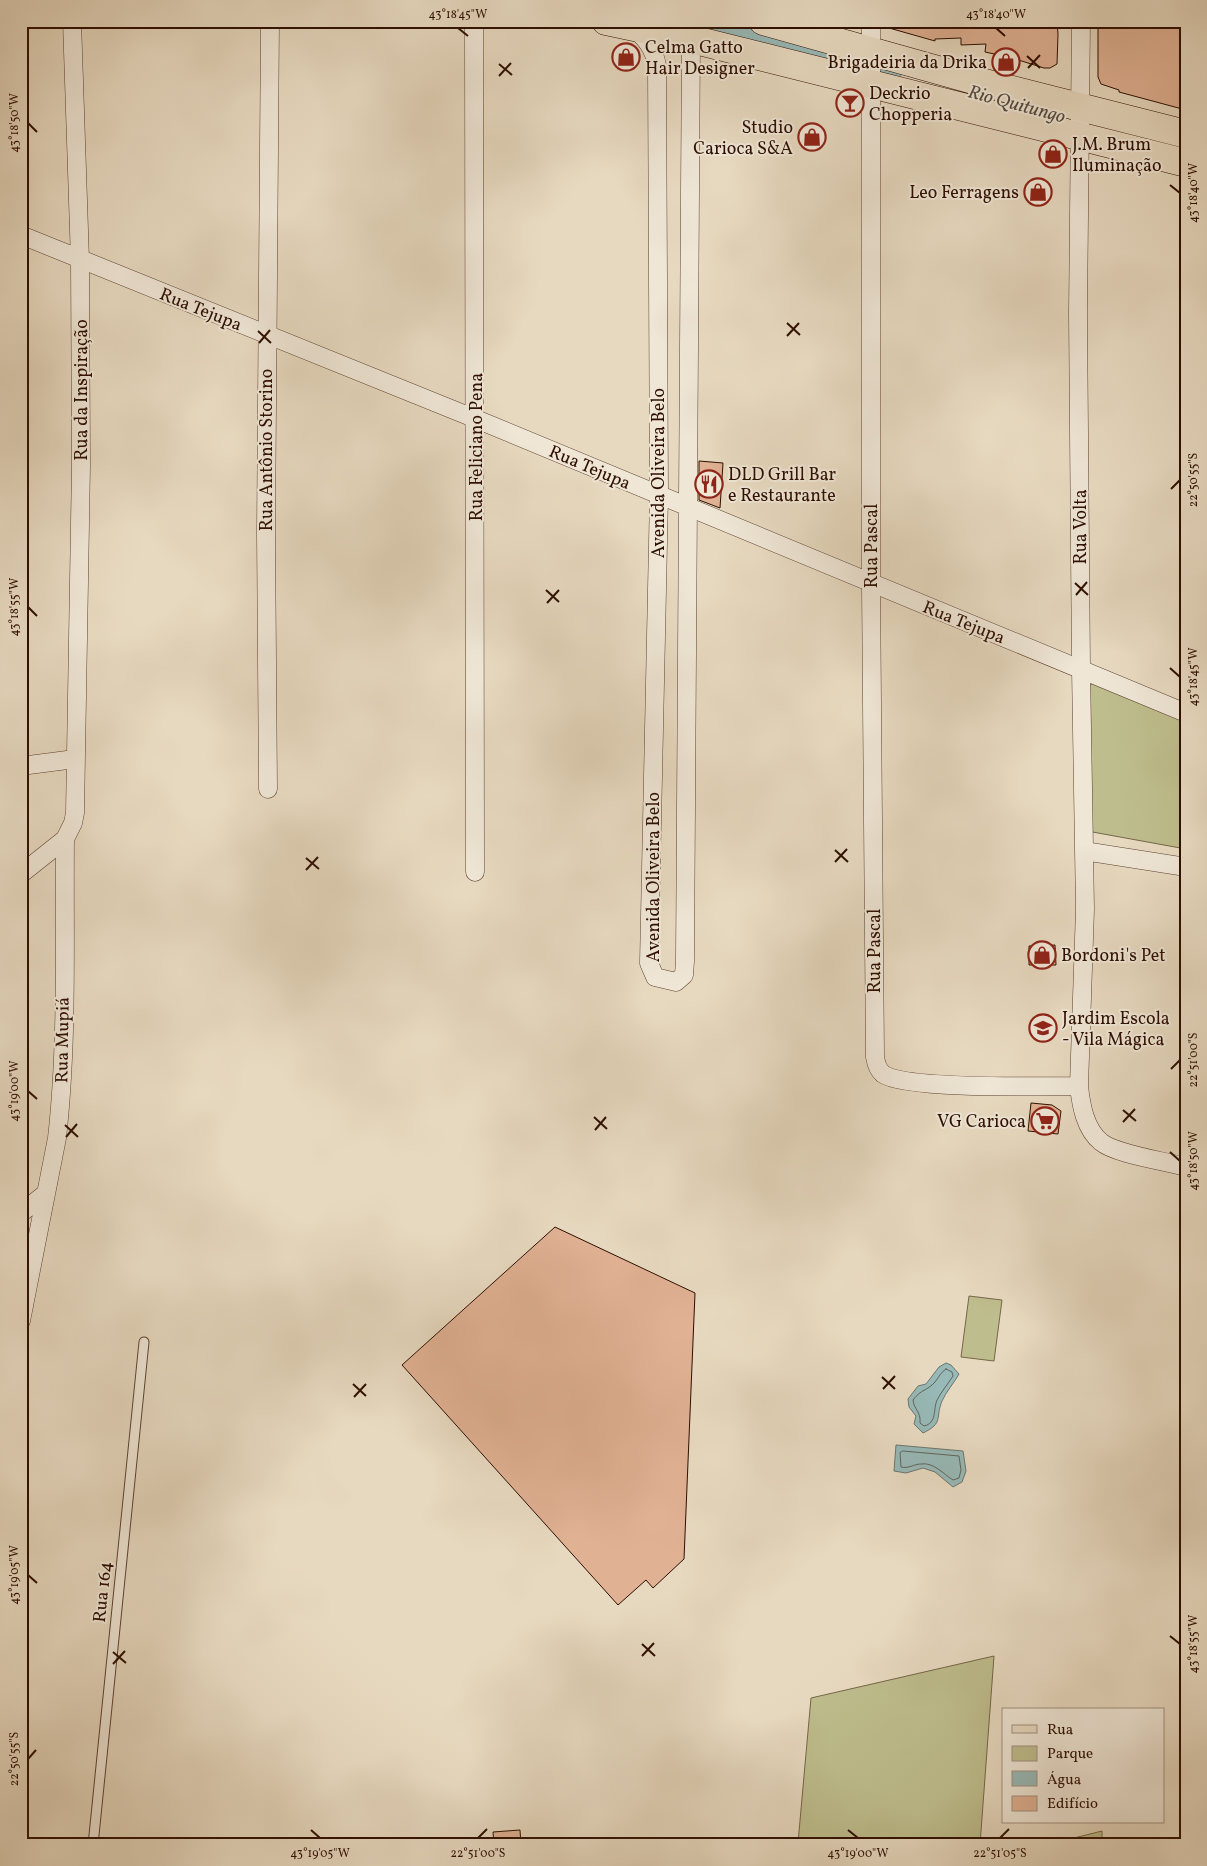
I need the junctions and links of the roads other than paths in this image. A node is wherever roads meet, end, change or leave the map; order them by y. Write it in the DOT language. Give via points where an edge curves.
graph roads {
  1 [pos="72,21"];
  2 [pos="270,21"];
  3 [pos="474,21"];
  4 [pos="606,21"];
  5 [pos="763,21"];
  6 [pos="871,21"];
  7 [pos="1081,21"];
  8 [pos="633,27"];
  9 [pos="690,39"];
  10 [pos="871,67"];
  11 [pos="1079,121"];
  12 [pos="1186,134"];
  13 [pos="1186,163"];
  14 [pos="21,235"];
  15 [pos="80,260"];
  16 [pos="266,335"];
  17 [pos="476,420"];
  18 [pos="659,496"];
  19 [pos="688,508"];
  20 [pos="871,584"];
  21 [pos="1081,669"];
  22 [pos="1186,713"];
  23 [pos="75,759"];
  24 [pos="21,766"];
  25 [pos="268,789"];
  26 [pos="64,839"];
  27 [pos="1084,851"];
  28 [pos="1186,867"];
  29 [pos="476,872"];
  30 [pos="21,874"];
  31 [pos="1079,1086"];
  32 [pos="1186,1167"];
  33 [pos="45,1194"];
  34 [pos="21,1213"];
  35 [pos="21,1321"];
  36 [pos="144,1342"];
  37 [pos="93,1845"];
  1 -- 15 [label="street, Rua da Inspiração"];
  2 -- 16 [label="street, Rua Antônio Storino"];
  3 -- 17 [label="street, Rua Feliciano Pena"];
  4 -- 8 [label="main road"];
  5 -- 10 [label="main road"];
  6 -- 10 [label="street, Rua Pascal"];
  7 -- 11 [label="street, Rua Volta"];
  8 -- 9 [label="main road"];
  8 -- 18 [label="street, Avenida Oliveira Belo" via="652,47 657,66"];
  9 -- 10 [label="main road"];
  9 -- 19 [label="street, Avenida Oliveira Belo"];
  10 -- 11 [label="main road" via="977,82"];
  10 -- 20 [label="street, Rua Pascal"];
  11 -- 12 [label="main road"];
  11 -- 13 [label="main road"];
  11 -- 21 [label="street, Rua Volta"];
  14 -- 15 [label="street, Rua Tejupa"];
  15 -- 16 [label="street, Rua Tejupa"];
  15 -- 23 [label="street, Rua da Inspiração" via="81,465"];
  16 -- 17 [label="street, Rua Tejupa"];
  16 -- 25 [label="street, Rua Antônio Storino"];
  17 -- 18 [label="street, Rua Tejupa"];
  17 -- 29 [label="street, Rua Feliciano Pena"];
  18 -- 19 [label="street, Rua Tejupa"];
  18 -- 19 [label="street, Avenida Oliveira Belo" via="649,964 655,978 676,982 684,975 685,968"];
  19 -- 20 [label="street, Rua Tejupa"];
  20 -- 21 [label="street, Rua Tejupa"];
  20 -- 31 [label="street, Rua Pascal" via="875,1057 880,1070 895,1078 924,1083"];
  21 -- 22 [label="street, Rua Tejupa"];
  21 -- 27 [label="street, Rua Volta"];
  23 -- 24 [label="street"];
  23 -- 26 [label="street, Rua Mupiá" via="75,813"];
  26 -- 30 [label="street"];
  26 -- 33 [label="street, Rua Mupiá" via="60,1107"];
  27 -- 28 [label="street"];
  27 -- 31 [label="street, Rua Volta" via="1086,909"];
  31 -- 32 [label="street, Rua Volta" via="1081,1106 1101,1142 1113,1150"];
  33 -- 34 [label="street"];
  33 -- 35 [label="street, Rua Mupiá"];
  36 -- 37 [label="lane, Rua 164"];
}
